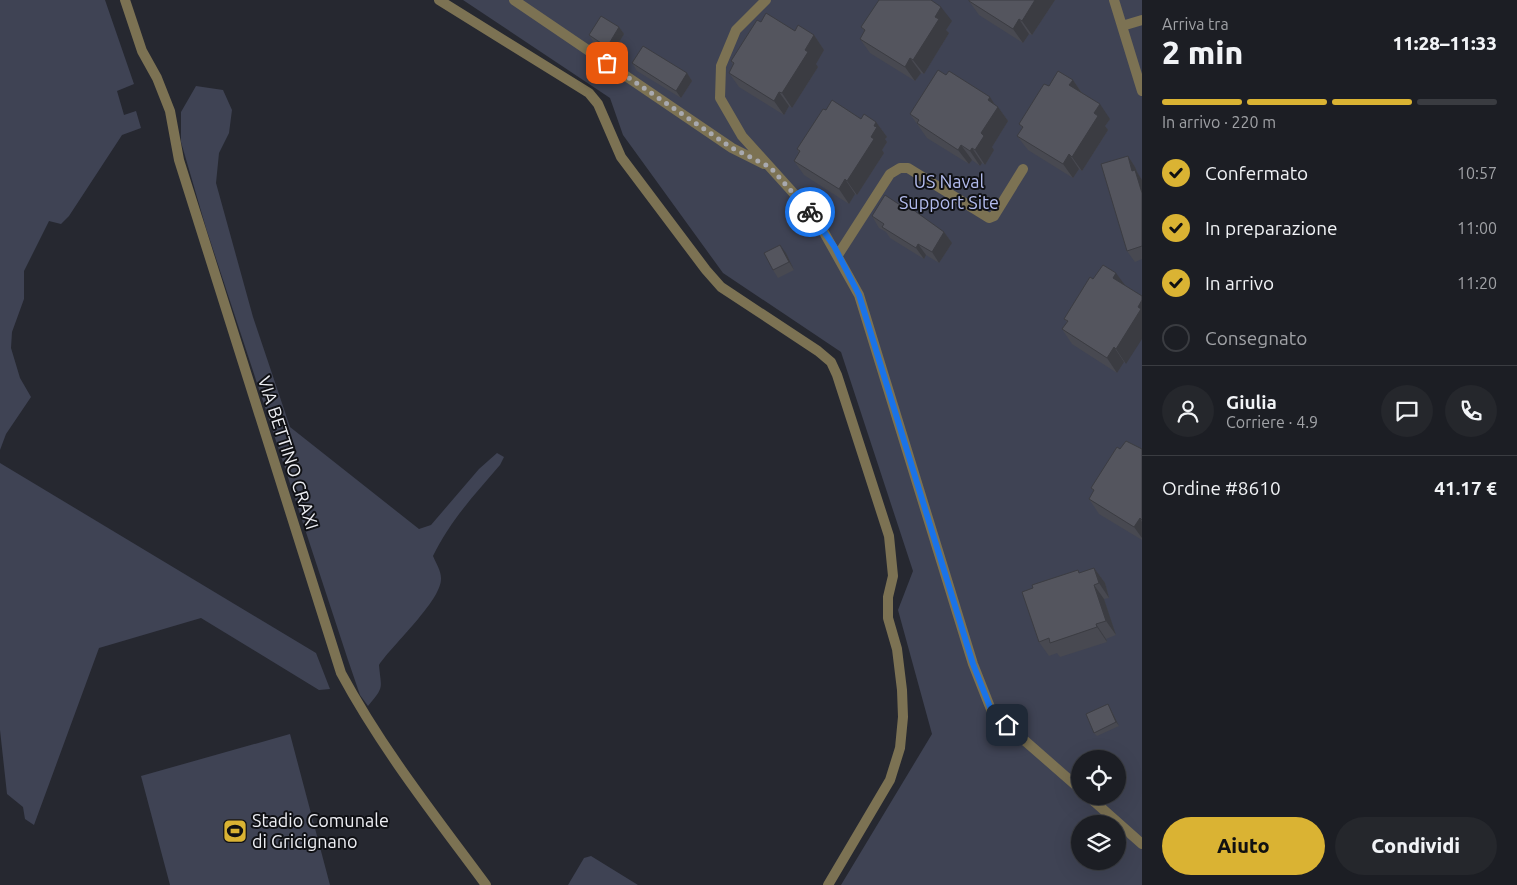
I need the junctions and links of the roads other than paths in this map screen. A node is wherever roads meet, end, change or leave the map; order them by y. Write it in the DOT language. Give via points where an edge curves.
graph roads {
  1 [pos="124,0"];
  2 [pos="439,0"];
  3 [pos="514,0"];
  4 [pos="766,0"];
  5 [pos="1114,0"];
  6 [pos="1142,20"];
  7 [pos="1122,26"];
  8 [pos="1142,92"];
  9 [pos="770,167"];
  10 [pos="1023,169"];
  11 [pos="838,255"];
  12 [pos="1071,781"];
  13 [pos="1098,805"];
  14 [pos="1142,844"];
  15 [pos="486,885"];
  16 [pos="828,885"];
  1 -- 15 [label="street, VIA BETTINO CRAXI" via="142,51 170,111 179,160 341,673 394,761"];
  2 -- 16 [label="street" via="589,93 598,104 621,156 706,270 721,287 831,362 837,375 889,536 893,576 888,618 897,649 902,717 900,748 890,780"];
  3 -- 9 [label="street" via="732,148"];
  4 -- 9 [label="street" via="736,30 721,66 720,98 742,136"];
  5 -- 7 [label="street"];
  6 -- 7 [label="street"];
  7 -- 8 [label="street"];
  9 -- 11 [label="street" via="816,218"];
  10 -- 11 [label="street" via="994,216 989,218 908,168 900,168 890,174"];
  11 -- 12 [label="street" via="859,295 982,690 992,712"];
  13 -- 14 [label="street"];
}
